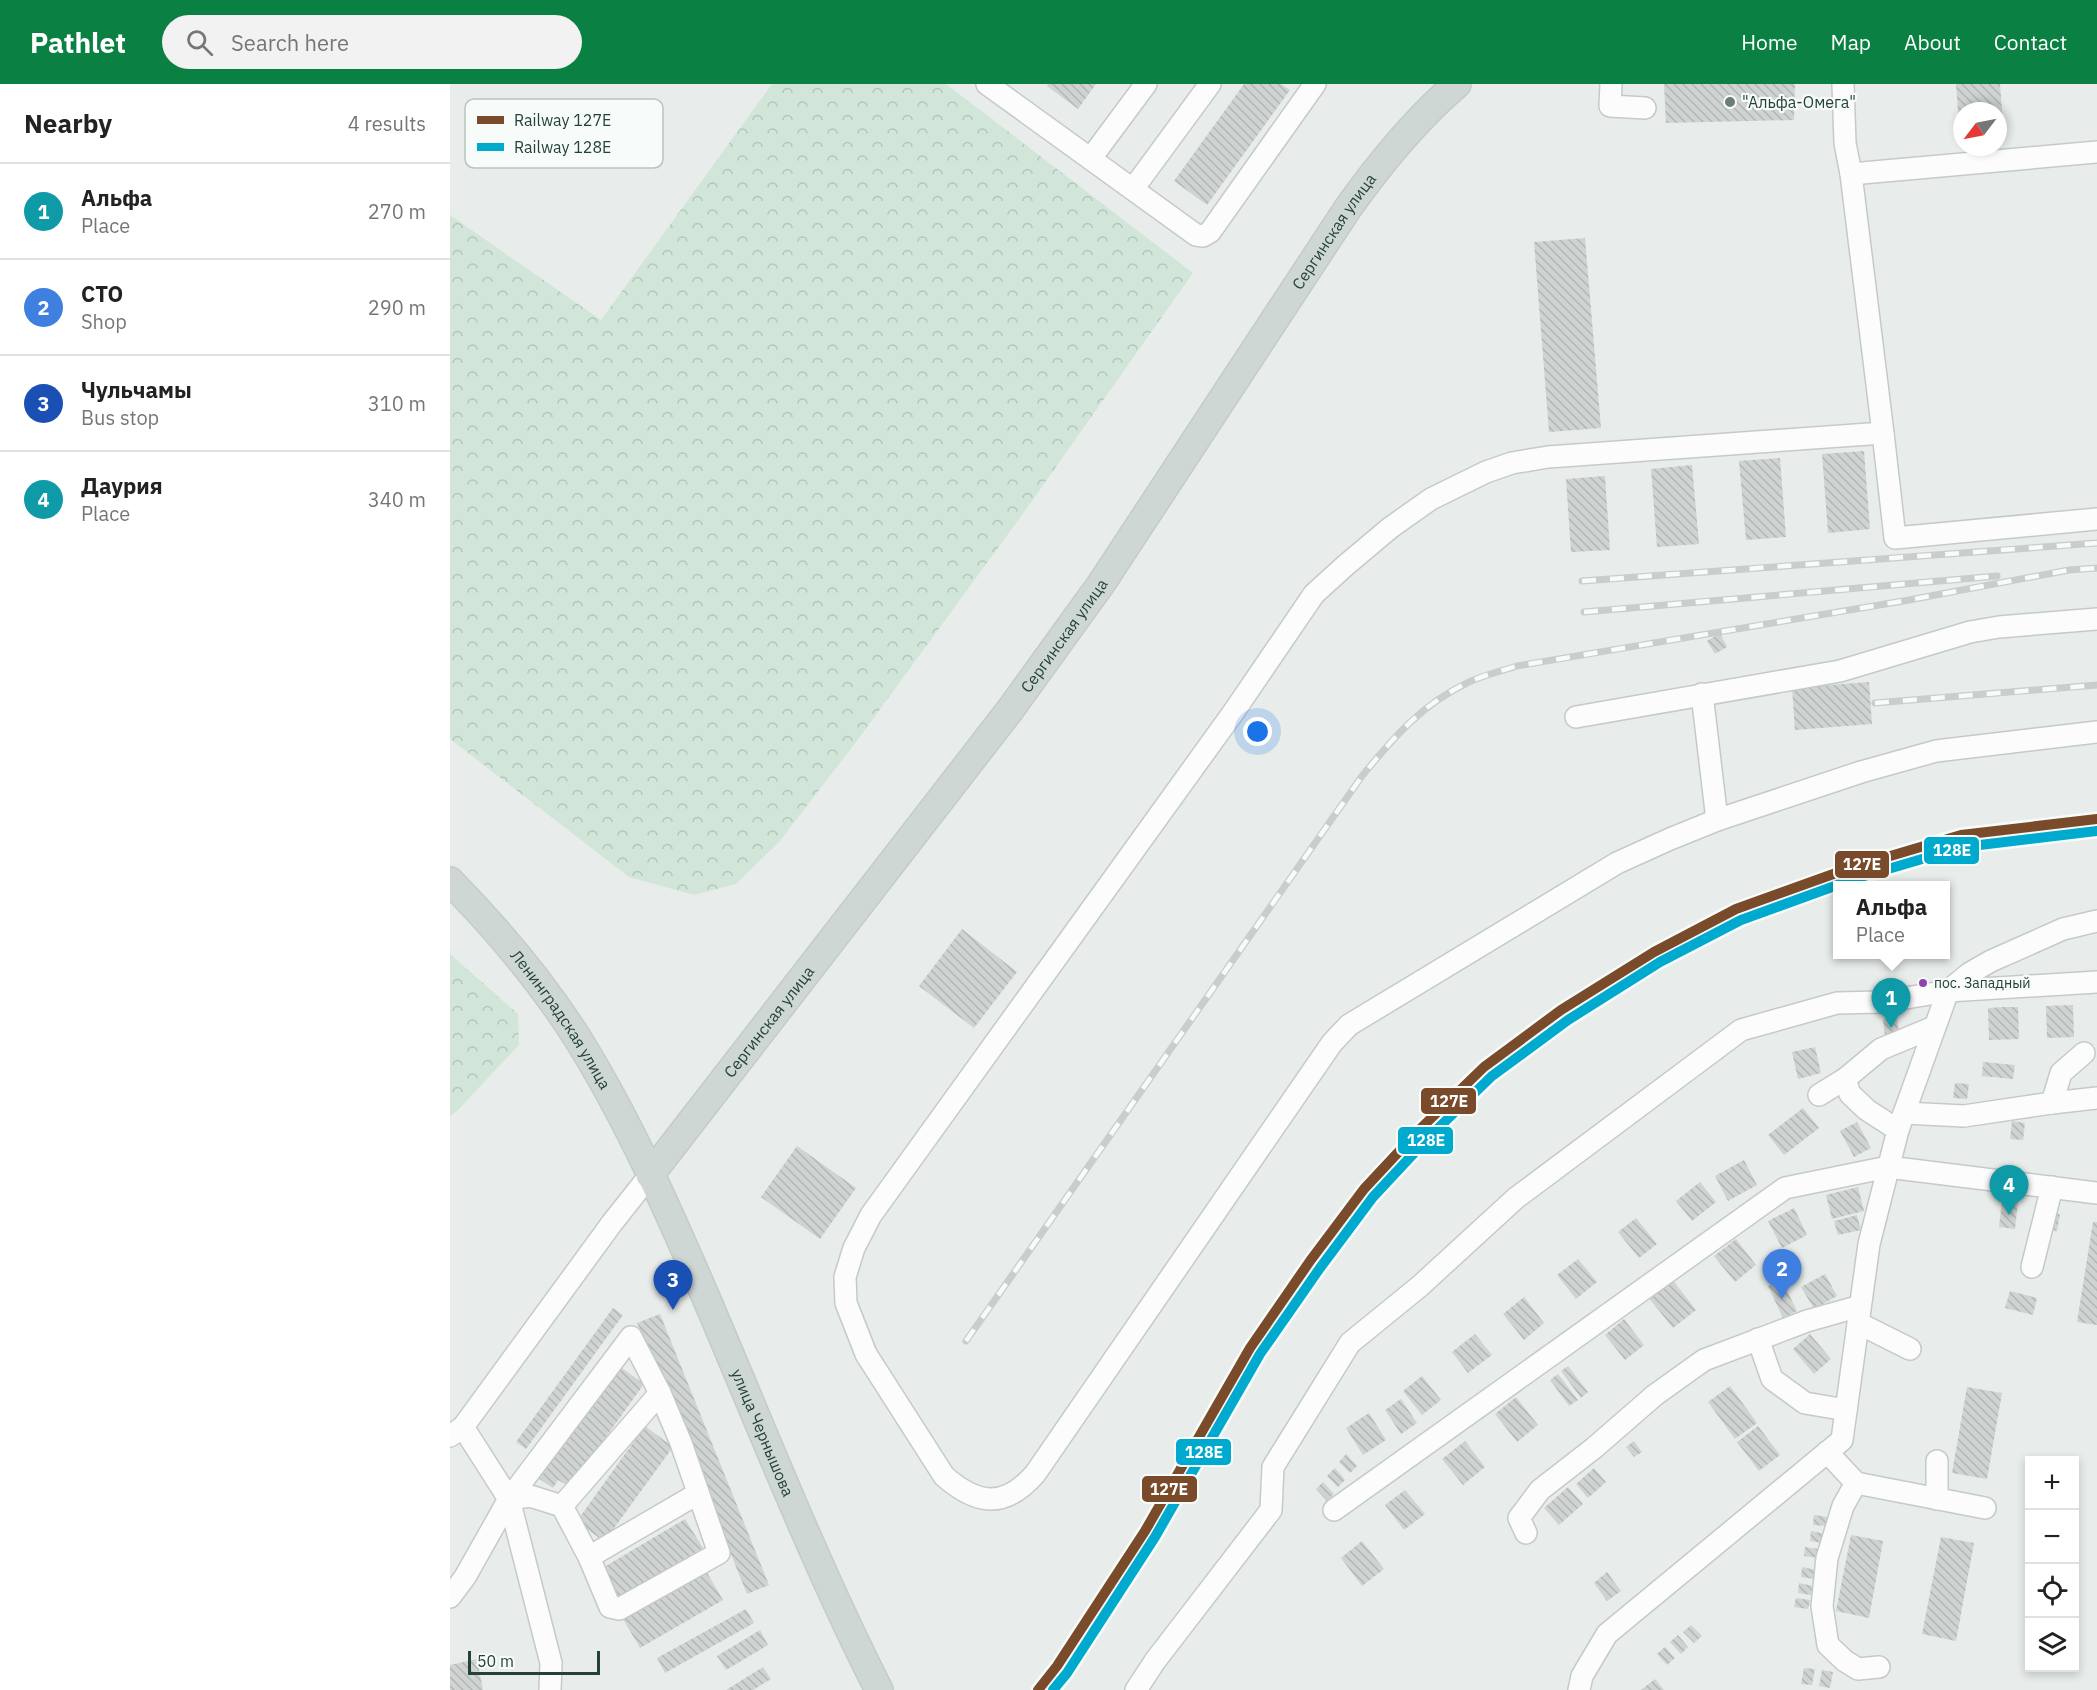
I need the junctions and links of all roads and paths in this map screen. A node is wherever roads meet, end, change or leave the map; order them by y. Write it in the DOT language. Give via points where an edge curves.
graph roads {
  1 [pos="1146,84"];
  2 [pos="1210,84"];
  3 [pos="1315,84"];
  4 [pos="1457,84"];
  5 [pos="1611,84"];
  6 [pos="1843,84"];
  7 [pos="997,87"];
  8 [pos="1645,108"];
  9 [pos="2097,152"];
  10 [pos="1091,158"];
  11 [pos="1851,174"];
  12 [pos="1133,189"];
  13 [pos="1883,433"];
  14 [pos="2097,519"];
  15 [pos="2097,619"];
  16 [pos="1702,694"];
  17 [pos="1576,717"];
  18 [pos="2097,732"];
  19 [pos="1717,820"];
  20 [pos="450,881"];
  21 [pos="2097,921"];
  22 [pos="1991,961"];
  23 [pos="2097,982"];
  24 [pos="2015,988"];
  25 [pos="1948,991"];
  26 [pos="1934,1027"];
  27 [pos="2084,1053"];
  28 [pos="1845,1079"];
  29 [pos="1819,1095"];
  30 [pos="2097,1098"];
  31 [pos="2052,1103"];
  32 [pos="1901,1121"];
  33 [pos="1888,1167"];
  34 [pos="650,1175"];
  35 [pos="2052,1187"];
  36 [pos="2097,1193"];
  37 [pos="2032,1268"];
  38 [pos="1859,1314"];
  39 [pos="1758,1339"];
  40 [pos="1910,1349"];
  41 [pos="660,1393"];
  42 [pos="1846,1410"];
  43 [pos="456,1432"];
  44 [pos="1827,1452"];
  45 [pos="1937,1461"];
  46 [pos="1856,1483"];
  47 [pos="697,1494"];
  48 [pos="509,1499"];
  49 [pos="1937,1499"];
  50 [pos="562,1506"];
  51 [pos="1985,1508"];
  52 [pos="1334,1510"];
  53 [pos="1526,1533"];
  54 [pos="589,1557"];
  55 [pos="450,1597"];
  56 [pos="1879,1667"];
  57 [pos="550,1690"];
  58 [pos="879,1690"];
  59 [pos="1136,1690"];
  60 [pos="1579,1690"];
  1 -- 10 [label="street"];
  2 -- 12 [label="street"];
  3 -- 12 [label="street" via="1210,232 1196,236"];
  4 -- 34 [label="main road, Сергинская улица" via="1410,129 1360,191 1101,584 1017,700"];
  5 -- 8 [label="street" via="1610,106"];
  6 -- 11 [label="street" via="1845,143"];
  7 -- 10 [label="street"];
  9 -- 11 [label="street"];
  10 -- 12 [label="street"];
  11 -- 13 [label="street"];
  13 -- 14 [label="street" via="1895,538"];
  13 -- 19 [label="street" via="1512,463 1431,499 1390,528 1314,594 1235,710 871,1215 854,1248 845,1277 846,1303 855,1330 866,1354 944,1476 974,1498 1010,1496 1029,1480 1332,1043 1349,1025 1617,863"];
  15 -- 16 [label="street" via="1970,632 1839,671"];
  16 -- 17 [label="street"];
  16 -- 19 [label="street"];
  18 -- 19 [label="street" via="1936,751"];
  20 -- 34 [label="main road, Ленинградская улица" via="509,946 578,1039"];
  21 -- 22 [label="street" via="2062,929"];
  22 -- 24 [label="street"];
  22 -- 25 [label="street"];
  23 -- 24 [label="street"];
  24 -- 25 [label="street"];
  25 -- 26 [label="street"];
  25 -- 59 [label="street" via="1882,1002 1837,1003 1741,1030 1516,1198 1420,1286 1350,1343 1274,1467 1270,1510"];
  26 -- 28 [label="street" via="1881,1049"];
  26 -- 32 [label="street"];
  27 -- 31 [label="street" via="2061,1073"];
  28 -- 29 [label="street"];
  28 -- 32 [label="street" via="1850,1094 1867,1110"];
  30 -- 31 [label="street"];
  31 -- 32 [label="street"];
  32 -- 33 [label="street"];
  33 -- 35 [label="street"];
  33 -- 38 [label="street" via="1869,1244"];
  33 -- 52 [label="street" via="1785,1188"];
  34 -- 43 [label="street"];
  34 -- 58 [label="main road, улица Чернышова"];
  35 -- 36 [label="street"];
  35 -- 37 [label="street"];
  38 -- 39 [label="street" via="1807,1321"];
  38 -- 40 [label="street"];
  38 -- 42 [label="street"];
  39 -- 42 [label="street" via="1772,1379 1806,1403"];
  39 -- 53 [label="street" via="1704,1360 1655,1395 1540,1490 1519,1518"];
  41 -- 47 [label="street"];
  41 -- 48 [label="street" via="631,1337"];
  41 -- 50 [label="street"];
  42 -- 44 [label="street" via="1842,1440"];
  43 -- 48 [label="street"];
  44 -- 46 [label="street"];
  44 -- 60 [label="street" via="1607,1634 1582,1676"];
  45 -- 49 [label="street"];
  46 -- 49 [label="street"];
  46 -- 56 [label="street" via="1843,1506 1827,1558 1822,1606 1828,1645 1858,1669"];
  47 -- 54 [label="street"];
  47 -- 54 [label="street" via="719,1553 619,1609 610,1607"];
  48 -- 50 [label="street" via="530,1496"];
  48 -- 55 [label="street"];
  48 -- 57 [label="street" via="551,1663"];
  49 -- 51 [label="street"];
  50 -- 54 [label="street"];
}
